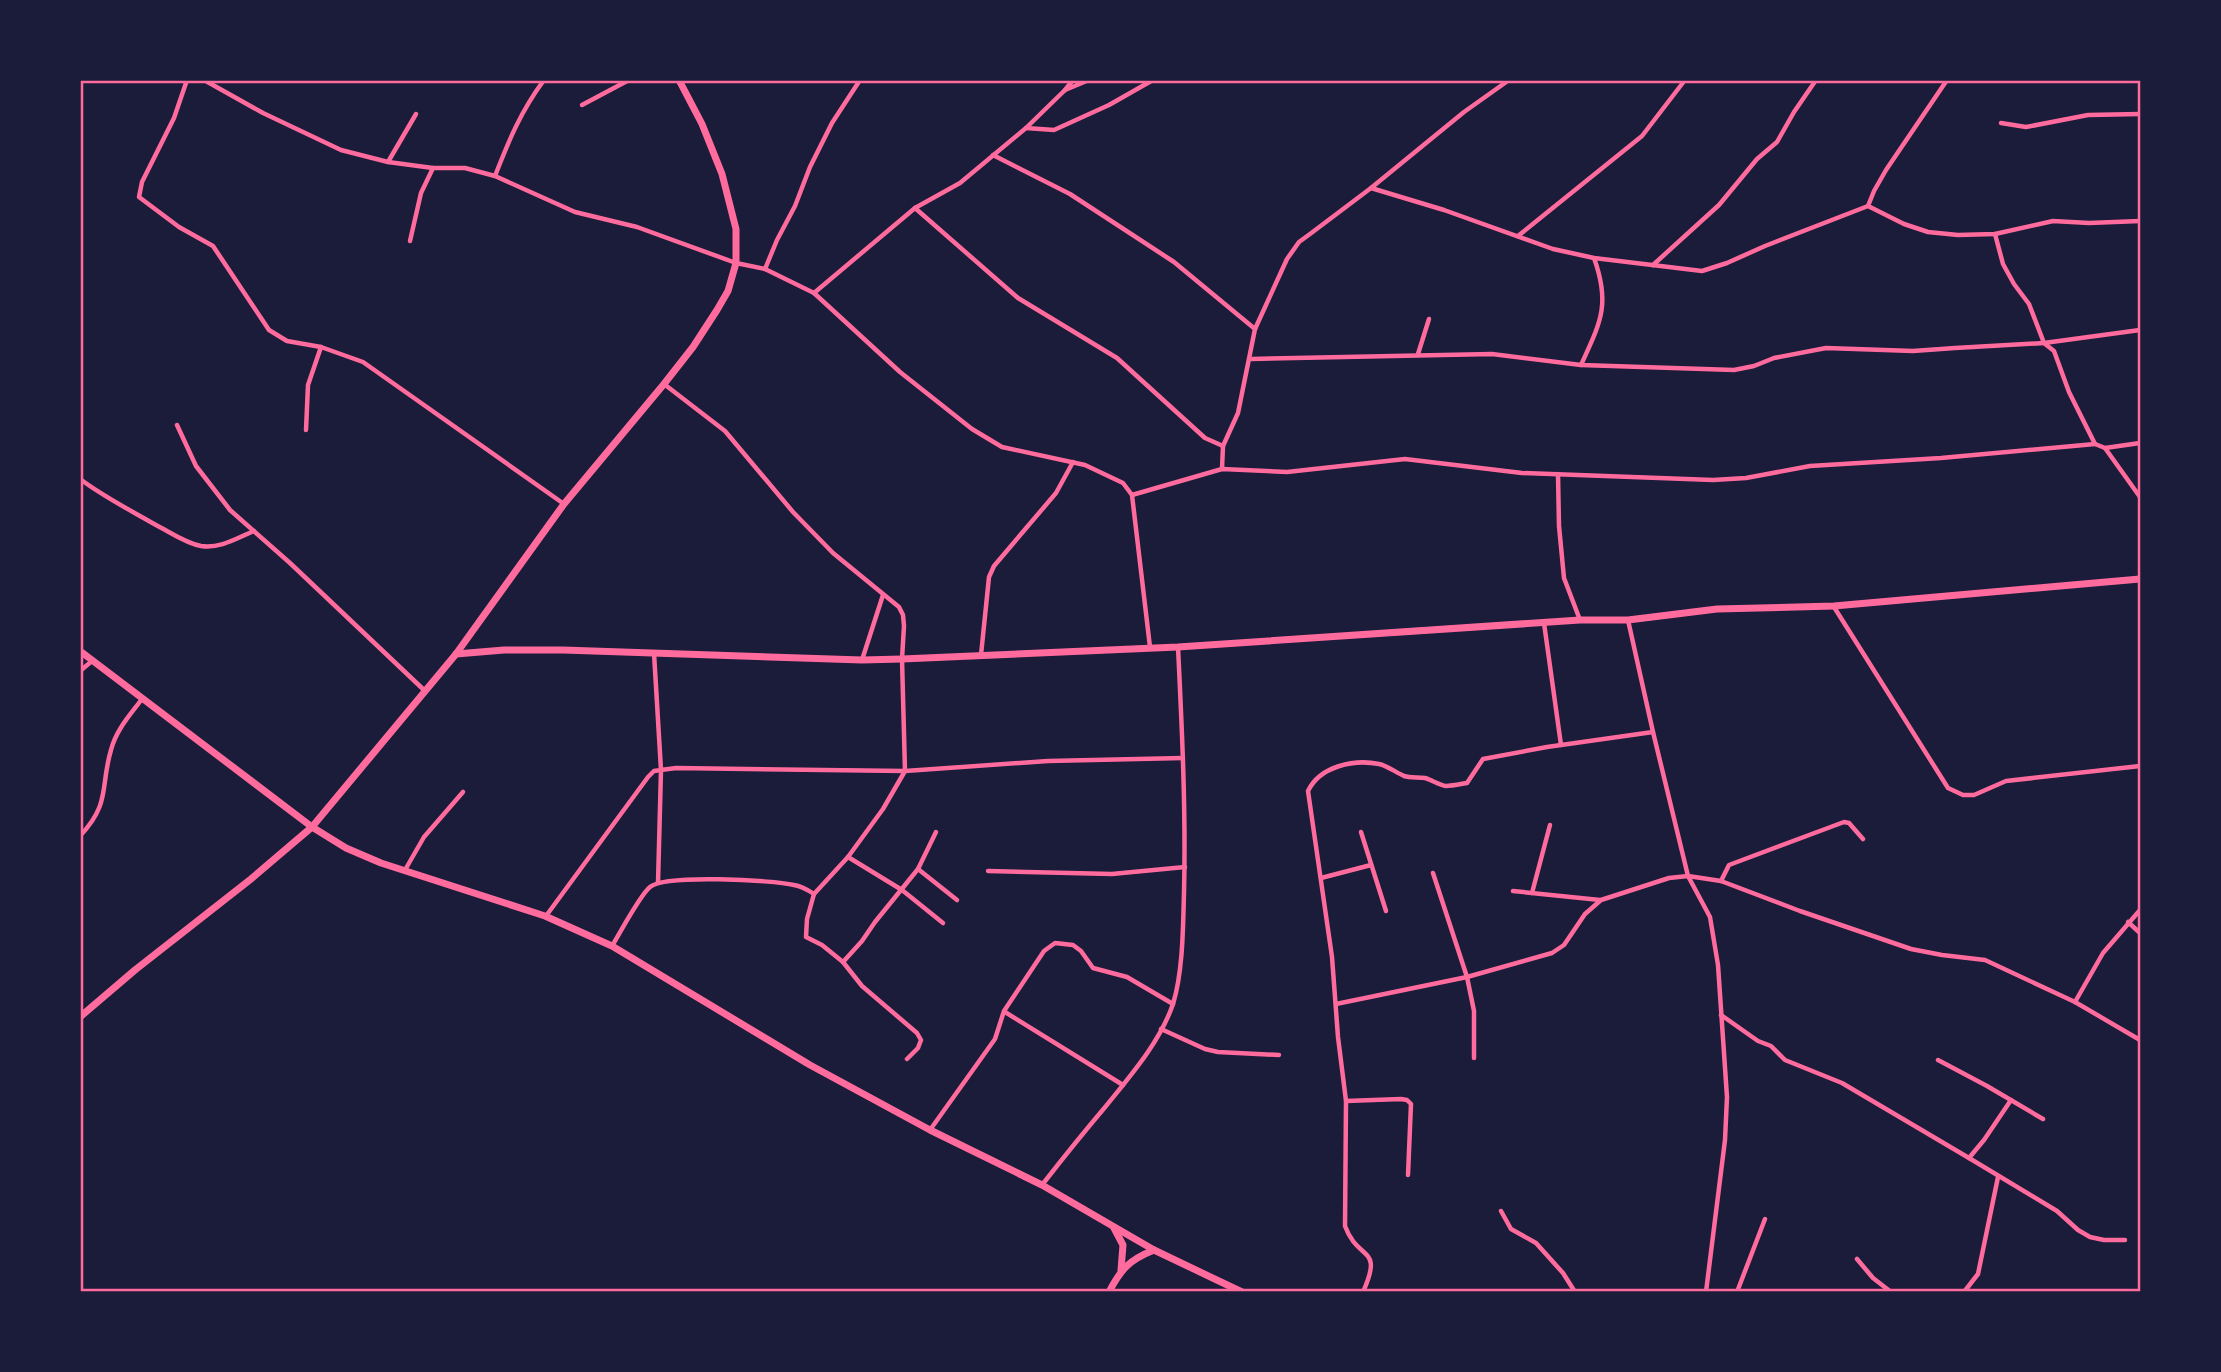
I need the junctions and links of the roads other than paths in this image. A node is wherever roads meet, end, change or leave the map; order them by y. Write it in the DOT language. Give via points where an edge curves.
graph roads {
  1 [pos="187,80"];
  2 [pos="204,80"];
  3 [pos="544,80"];
  4 [pos="629,80"];
  5 [pos="679,80"];
  6 [pos="860,80"];
  7 [pos="1073,80"];
  8 [pos="1089,80"];
  9 [pos="1153,80"];
  10 [pos="1509,80"];
  11 [pos="1685,80"];
  12 [pos="1816,80"];
  13 [pos="1947,80"];
  14 [pos="1065,90"];
  15 [pos="582,105"];
  16 [pos="416,114"];
  17 [pos="2140,114"];
  18 [pos="2001,123"];
  19 [pos="1026,128"];
  20 [pos="993,155"];
  21 [pos="388,162"];
  22 [pos="433,168"];
  23 [pos="495,176"];
  24 [pos="1371,188"];
  25 [pos="1868,206"];
  26 [pos="915,208"];
  27 [pos="2140,220"];
  28 [pos="1995,234"];
  29 [pos="1517,237"];
  30 [pos="410,241"];
  31 [pos="1594,258"];
  32 [pos="736,263"];
  33 [pos="1653,266"];
  34 [pos="765,269"];
  35 [pos="814,293"];
  36 [pos="1429,319"];
  37 [pos="1255,329"];
  38 [pos="2140,330"];
  39 [pos="2044,343"];
  40 [pos="321,347"];
  41 [pos="1418,355"];
  42 [pos="1251,359"];
  43 [pos="1581,365"];
  44 [pos="664,384"];
  45 [pos="177,425"];
  46 [pos="306,430"];
  47 [pos="2140,443"];
  48 [pos="2095,444"];
  49 [pos="1223,446"];
  50 [pos="2105,448"];
  51 [pos="1073,462"];
  52 [pos="1222,469"];
  53 [pos="1558,474"];
  54 [pos="80,479"];
  55 [pos="1132,495"];
  56 [pos="2140,497"];
  57 [pos="564,504"];
  58 [pos="254,531"];
  59 [pos="2140,579"];
  60 [pos="883,595"];
  61 [pos="1834,606"];
  62 [pos="1580,620"];
  63 [pos="1628,620"];
  64 [pos="1544,622"];
  65 [pos="1150,647"];
  66 [pos="1178,647"];
  67 [pos="80,651"];
  68 [pos="654,653"];
  69 [pos="456,654"];
  70 [pos="981,655"];
  71 [pos="902,659"];
  72 [pos="862,660"];
  73 [pos="92,661"];
  74 [pos="80,671"];
  75 [pos="424,690"];
  76 [pos="142,699"];
  77 [pos="1653,732"];
  78 [pos="1561,745"];
  79 [pos="1183,758"];
  80 [pos="2140,766"];
  81 [pos="661,770"];
  82 [pos="905,771"];
  83 [pos="463,792"];
  84 [pos="1550,825"];
  85 [pos="312,827"];
  86 [pos="936,832"];
  87 [pos="1361,832"];
  88 [pos="80,835"];
  89 [pos="1863,839"];
  90 [pos="848,856"];
  91 [pos="1371,865"];
  92 [pos="1185,867"];
  93 [pos="918,869"];
  94 [pos="404,871"];
  95 [pos="988,871"];
  96 [pos="1433,873"];
  97 [pos="1688,876"];
  98 [pos="1321,878"];
  99 [pos="1721,881"];
  100 [pos="657,883"];
  101 [pos="902,890"];
  102 [pos="1513,891"];
  103 [pos="1532,893"];
  104 [pos="814,894"];
  105 [pos="957,900"];
  106 [pos="1601,900"];
  107 [pos="2140,910"];
  108 [pos="1386,911"];
  109 [pos="545,916"];
  110 [pos="2128,922"];
  111 [pos="943,923"];
  112 [pos="2140,933"];
  113 [pos="612,946"];
  114 [pos="843,962"];
  115 [pos="1467,977"];
  116 [pos="2075,1002"];
  117 [pos="1173,1004"];
  118 [pos="1336,1004"];
  119 [pos="1004,1011"];
  120 [pos="1720,1014"];
  121 [pos="80,1017"];
  122 [pos="1161,1028"];
  123 [pos="2140,1040"];
  124 [pos="1279,1055"];
  125 [pos="1474,1058"];
  126 [pos="907,1059"];
  127 [pos="1938,1060"];
  128 [pos="1123,1085"];
  129 [pos="2011,1100"];
  130 [pos="1346,1101"];
  131 [pos="2043,1119"];
  132 [pos="930,1130"];
  133 [pos="1969,1158"];
  134 [pos="1408,1175"];
  135 [pos="1998,1177"];
  136 [pos="1042,1185"];
  137 [pos="1501,1211"];
  138 [pos="1765,1219"];
  139 [pos="1114,1227"];
  140 [pos="2125,1240"];
  141 [pos="1154,1250"];
  142 [pos="1857,1259"];
  143 [pos="1121,1270"];
  144 [pos="1109,1292"];
  145 [pos="1242,1292"];
  146 [pos="1363,1292"];
  147 [pos="1575,1292"];
  148 [pos="1706,1292"];
  149 [pos="1737,1292"];
  150 [pos="1891,1292"];
  151 [pos="1964,1292"];
  1 -- 40 [label="street" via="139,197 213,246 269,330 287,341"];
  2 -- 21 [label="street" via="341,150"];
  3 -- 23 [label="street" via="513,129"];
  4 -- 15 [label="street"];
  5 -- 32 [label="main road" via="722,174 736,229"];
  6 -- 34 [label="street" via="832,122"];
  7 -- 14 [label="street"];
  8 -- 14 [label="street"];
  9 -- 19 [label="street" via="1054,130"];
  10 -- 24 [label="street"];
  11 -- 29 [label="street" via="1642,136"];
  12 -- 33 [label="street" via="1777,142 1719,205"];
  13 -- 25 [label="street" via="1886,170"];
  14 -- 19 [label="street"];
  16 -- 21 [label="street"];
  17 -- 18 [label="street" via="2088,115 2026,127"];
  19 -- 20 [label="street"];
  20 -- 26 [label="street" via="960,183"];
  20 -- 37 [label="street" via="1070,194 1174,262"];
  21 -- 22 [label="street"];
  22 -- 23 [label="street" via="465,168"];
  22 -- 30 [label="street" via="421,193"];
  23 -- 32 [label="street" via="575,212 637,227"];
  24 -- 29 [label="street"];
  24 -- 37 [label="street" via="1299,242"];
  25 -- 28 [label="street" via="1928,232"];
  25 -- 33 [label="street" via="1702,271"];
  26 -- 35 [label="street"];
  26 -- 49 [label="street" via="1018,298 1117,358 1205,438"];
  27 -- 28 [label="street" via="2053,220"];
  28 -- 39 [label="street" via="2003,264 2029,304"];
  29 -- 31 [label="street"];
  31 -- 33 [label="street"];
  31 -- 43 [label="street" via="1603,303 1600,324"];
  32 -- 34 [label="street"];
  32 -- 44 [label="main road" via="717,310"];
  34 -- 35 [label="street"];
  35 -- 51 [label="street" via="900,372 972,429 1002,447"];
  36 -- 41 [label="street"];
  37 -- 42 [label="street"];
  38 -- 39 [label="street"];
  39 -- 43 [label="street" via="1913,351 1826,348 1734,370"];
  39 -- 48 [label="street" via="2054,351"];
  40 -- 46 [label="street" via="308,385"];
  40 -- 57 [label="street" via="363,362"];
  41 -- 42 [label="street"];
  41 -- 43 [label="street" via="1492,354"];
  42 -- 49 [label="street" via="1238,413"];
  44 -- 57 [label="main road"];
  44 -- 60 [label="street" via="725,431 793,512"];
  45 -- 58 [label="street" via="196,467 230,510"];
  47 -- 50 [label="street"];
  48 -- 50 [label="street"];
  48 -- 53 [label="street" via="1810,466 1713,480"];
  49 -- 52 [label="street"];
  50 -- 56 [label="street"];
  51 -- 55 [label="street" via="1123,483"];
  51 -- 70 [label="street" via="1056,493 989,576"];
  52 -- 53 [label="street" via="1287,472 1405,459"];
  52 -- 55 [label="street"];
  53 -- 62 [label="street" via="1564,578"];
  54 -- 58 [label="street" via="194,544 221,544"];
  55 -- 65 [label="street"];
  57 -- 69 [label="main road"];
  58 -- 75 [label="street"];
  59 -- 61 [label="main road"];
  60 -- 71 [label="street" via="903,615"];
  60 -- 72 [label="street"];
  61 -- 63 [label="main road" via="1717,609"];
  61 -- 80 [label="street" via="1948,788 1974,795 2006,781"];
  62 -- 63 [label="main road"];
  62 -- 64 [label="main road"];
  63 -- 77 [label="street"];
  64 -- 66 [label="main road"];
  64 -- 78 [label="street"];
  65 -- 66 [label="main road"];
  65 -- 70 [label="main road"];
  66 -- 79 [label="street"];
  67 -- 73 [label="main road"];
  68 -- 69 [label="main road" via="527,650"];
  68 -- 72 [label="main road"];
  68 -- 81 [label="street"];
  69 -- 75 [label="main road"];
  70 -- 71 [label="main road"];
  71 -- 72 [label="main road"];
  71 -- 82 [label="street"];
  73 -- 74 [label="street"];
  73 -- 76 [label="main road"];
  75 -- 85 [label="main road"];
  76 -- 85 [label="main road"];
  76 -- 88 [label="street" via="111,748 99,812"];
  77 -- 78 [label="street"];
  77 -- 97 [label="street"];
  78 -- 98 [label="street" via="1483,759 1467,783 1445,786 1366,762 1320,774 1308,790"];
  79 -- 82 [label="street"];
  79 -- 92 [label="street"];
  81 -- 82 [label="street"];
  81 -- 100 [label="street"];
  81 -- 109 [label="street" via="648,777"];
  82 -- 90 [label="street"];
  83 -- 94 [label="street" via="424,837"];
  84 -- 103 [label="street"];
  85 -- 94 [label="main road" via="346,848"];
  85 -- 121 [label="main road"];
  86 -- 93 [label="street"];
  87 -- 91 [label="street"];
  89 -- 99 [label="street" via="1844,822 1728,865"];
  90 -- 101 [label="street"];
  90 -- 104 [label="street"];
  91 -- 98 [label="street"];
  91 -- 108 [label="street"];
  92 -- 95 [label="street" via="1112,874"];
  92 -- 117 [label="street" via="1179,976"];
  93 -- 101 [label="street"];
  93 -- 105 [label="street"];
  94 -- 109 [label="main road"];
  96 -- 115 [label="street"];
  97 -- 99 [label="street"];
  97 -- 106 [label="street" via="1668,877"];
  97 -- 120 [label="street" via="1710,917"];
  98 -- 118 [label="street"];
  99 -- 116 [label="street" via="1911,949 1985,960"];
  100 -- 104 [label="street" via="678,879 771,881 798,885"];
  100 -- 113 [label="street" via="647,888"];
  101 -- 111 [label="street"];
  101 -- 114 [label="street"];
  102 -- 103 [label="street"];
  103 -- 106 [label="street"];
  104 -- 114 [label="street" via="806,937"];
  106 -- 115 [label="street" via="1552,953"];
  107 -- 110 [label="street"];
  109 -- 113 [label="main road"];
  110 -- 112 [label="street"];
  110 -- 116 [label="street" via="2103,953"];
  113 -- 132 [label="main road" via="810,1065"];
  114 -- 126 [label="street" via="862,986 917,1033 920,1043"];
  115 -- 118 [label="street"];
  115 -- 125 [label="street" via="1474,1011"];
  116 -- 123 [label="street"];
  117 -- 119 [label="street" via="1128,977 1093,968 1073,945 1055,943 1044,951"];
  117 -- 122 [label="street"];
  118 -- 130 [label="street"];
  119 -- 128 [label="street"];
  119 -- 132 [label="street" via="995,1039"];
  120 -- 133 [label="street" via="1785,1060 1842,1083"];
  120 -- 148 [label="street" via="1727,1097 1725,1140"];
  122 -- 124 [label="street" via="1218,1052"];
  122 -- 128 [label="street"];
  127 -- 129 [label="street"];
  128 -- 136 [label="street"];
  129 -- 131 [label="street"];
  129 -- 133 [label="street"];
  130 -- 134 [label="street" via="1401,1099 1411,1104"];
  130 -- 146 [label="street" via="1345,1226 1349,1238 1370,1258 1371,1276"];
  132 -- 136 [label="main road"];
  133 -- 135 [label="street"];
  135 -- 140 [label="street" via="2057,1211 2090,1237"];
  135 -- 151 [label="street" via="1978,1274"];
  136 -- 139 [label="main road"];
  137 -- 147 [label="street" via="1511,1229 1536,1243"];
  138 -- 149 [label="street"];
  139 -- 141 [label="main road"];
  139 -- 143 [label="main road" via="1124,1245"];
  141 -- 143 [label="main road"];
  141 -- 145 [label="main road"];
  142 -- 150 [label="street"];
  143 -- 144 [label="main road"];
}
